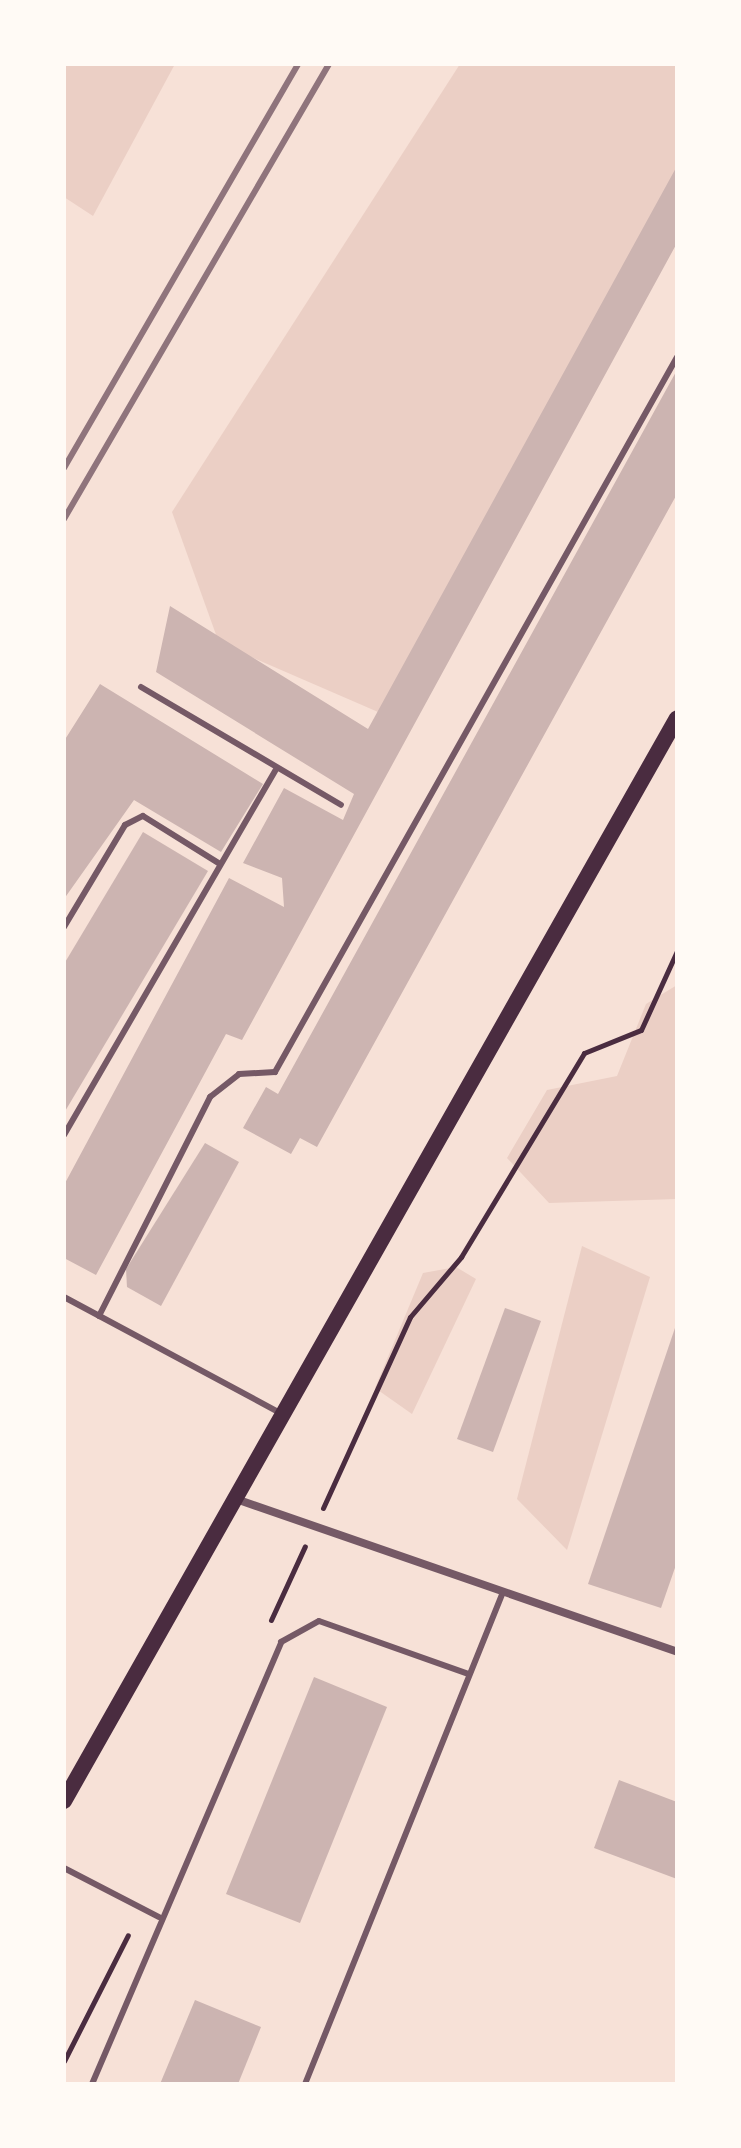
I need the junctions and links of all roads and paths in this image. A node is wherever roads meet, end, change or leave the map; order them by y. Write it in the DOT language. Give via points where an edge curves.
graph roads {
  1 [pos="677,357"];
  2 [pos="141,687"];
  3 [pos="677,718"];
  4 [pos="276,770"];
  5 [pos="341,805"];
  6 [pos="220,864"];
  7 [pos="64,927"];
  8 [pos="677,951"];
  9 [pos="64,1135"];
  10 [pos="64,1297"];
  11 [pos="99,1316"];
  12 [pos="283,1415"];
  13 [pos="234,1498"];
  14 [pos="315,1525"];
  15 [pos="503,1592"];
  16 [pos="268,1626"];
  17 [pos="677,1652"];
  18 [pos="466,1673"];
  19 [pos="64,1801"];
  20 [pos="64,1868"];
  21 [pos="142,1908"];
  22 [pos="159,1917"];
  23 [pos="64,2061"];
  24 [pos="92,2084"];
  25 [pos="305,2084"];
  1 -- 11 [label="lane" via="275,1072 239,1074 210,1097"];
  2 -- 4 [label="lane"];
  3 -- 12 [label="main road"];
  4 -- 5 [label="lane"];
  4 -- 6 [label="lane"];
  6 -- 7 [label="lane" via="143,816 125,825"];
  6 -- 9 [label="lane"];
  8 -- 14 [label="path" via="641,1030 584,1053 461,1257 410,1317"];
  10 -- 11 [label="lane"];
  11 -- 12 [label="lane"];
  12 -- 13 [label="main road"];
  13 -- 14 [label="street"];
  13 -- 19 [label="main road"];
  14 -- 15 [label="street"];
  14 -- 16 [label="path"];
  15 -- 17 [label="street"];
  15 -- 18 [label="lane"];
  18 -- 22 [label="lane" via="319,1621 281,1642"];
  18 -- 25 [label="lane"];
  20 -- 21 [label="lane"];
  21 -- 22 [label="lane"];
  21 -- 23 [label="path"];
  22 -- 24 [label="lane"];
}
